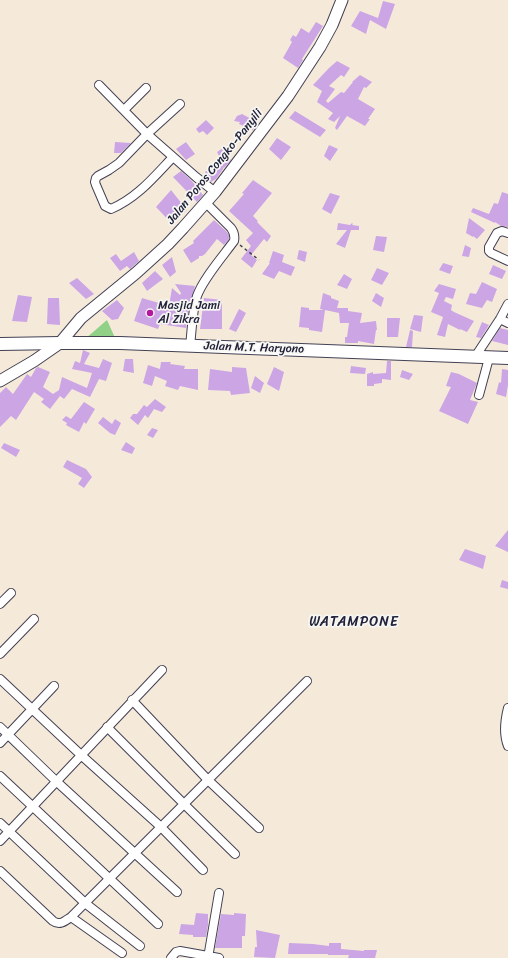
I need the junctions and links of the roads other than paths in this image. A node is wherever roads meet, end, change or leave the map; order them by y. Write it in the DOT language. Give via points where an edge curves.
graph roads {
  1 [pos="342,0"];
  2 [pos="99,85"];
  3 [pos="146,88"];
  4 [pos="180,104"];
  5 [pos="124,110"];
  6 [pos="147,134"];
  7 [pos="173,157"];
  8 [pos="214,192"];
  9 [pos="206,203"];
  10 [pos="508,234"];
  11 [pos="508,261"];
  12 [pos="508,304"];
  13 [pos="500,319"];
  14 [pos="508,323"];
  15 [pos="60,343"];
  16 [pos="0,344"];
  17 [pos="190,346"];
  18 [pos="475,357"];
  19 [pos="489,358"];
  20 [pos="508,358"];
  21 [pos="0,381"];
  22 [pos="479,395"];
  23 [pos="11,593"];
  24 [pos="0,604"];
  25 [pos="34,619"];
  26 [pos="0,654"];
  27 [pos="162,670"];
  28 [pos="0,679"];
  29 [pos="307,681"];
  30 [pos="54,686"];
  31 [pos="132,700"];
  32 [pos="32,708"];
  33 [pos="508,708"];
  34 [pos="0,727"];
  35 [pos="107,727"];
  36 [pos="8,735"];
  37 [pos="0,743"];
  38 [pos="508,746"];
  39 [pos="81,755"];
  40 [pos="0,776"];
  41 [pos="208,780"];
  42 [pos="56,781"];
  43 [pos="184,804"];
  44 [pos="32,806"];
  45 [pos="0,823"];
  46 [pos="161,827"];
  47 [pos="259,828"];
  48 [pos="9,832"];
  49 [pos="0,842"];
  50 [pos="135,853"];
  51 [pos="235,854"];
  52 [pos="203,870"];
  53 [pos="0,871"];
  54 [pos="109,879"];
  55 [pos="177,892"];
  56 [pos="219,893"];
  57 [pos="85,903"];
  58 [pos="71,917"];
  59 [pos="158,924"];
  60 [pos="140,946"];
  61 [pos="122,953"];
  62 [pos="208,957"];
  63 [pos="170,958"];
  64 [pos="219,958"];
  1 -- 8 [label="main road, Jalan Poros Congko-Panyili" via="320,47 291,91"];
  2 -- 5 [label="street"];
  3 -- 5 [label="street"];
  4 -- 6 [label="street"];
  5 -- 6 [label="street"];
  6 -- 7 [label="street"];
  6 -- 7 [label="street" via="119,163 96,178 95,182 105,206 111,209 138,193"];
  7 -- 8 [label="street"];
  8 -- 9 [label="main road, Jalan Poros Congko-Panyili"];
  9 -- 15 [label="main road, Jalan Poros Congko-Panyili" via="168,244 81,318"];
  9 -- 17 [label="street" via="232,230 235,237 198,294"];
  10 -- 11 [label="street" via="498,231 489,250"];
  12 -- 13 [label="street"];
  13 -- 14 [label="street"];
  13 -- 18 [label="street"];
  15 -- 16 [label="highway, Jalan M.T. Haryono"];
  15 -- 17 [label="highway, Jalan M.T. Haryono"];
  15 -- 21 [label="main road, Jalan Poros Congko-Panyili"];
  17 -- 18 [label="highway, Jalan M.T. Haryono"];
  18 -- 19 [label="highway, Jalan M.T. Haryono"];
  19 -- 20 [label="highway, Jalan M.T. Haryono"];
  19 -- 22 [label="street"];
  23 -- 24 [label="street"];
  25 -- 26 [label="street"];
  27 -- 31 [label="street"];
  28 -- 32 [label="street"];
  29 -- 41 [label="street"];
  30 -- 32 [label="street"];
  31 -- 35 [label="street"];
  31 -- 41 [label="street"];
  32 -- 36 [label="street"];
  32 -- 39 [label="street"];
  33 -- 38 [label="street" via="504,732"];
  34 -- 36 [label="street"];
  35 -- 39 [label="street"];
  35 -- 43 [label="street"];
  36 -- 37 [label="street"];
  36 -- 42 [label="street"];
  39 -- 42 [label="street"];
  39 -- 46 [label="street"];
  40 -- 44 [label="street"];
  41 -- 43 [label="street"];
  41 -- 47 [label="street"];
  42 -- 44 [label="street"];
  42 -- 50 [label="street"];
  43 -- 46 [label="street"];
  43 -- 51 [label="street"];
  44 -- 48 [label="street"];
  44 -- 54 [label="street"];
  45 -- 48 [label="street"];
  46 -- 50 [label="street"];
  46 -- 52 [label="street"];
  48 -- 49 [label="street"];
  48 -- 57 [label="street"];
  50 -- 54 [label="street"];
  50 -- 55 [label="street"];
  53 -- 58 [label="street" via="56,924"];
  54 -- 57 [label="street"];
  54 -- 59 [label="street"];
  56 -- 62 [label="street"];
  57 -- 58 [label="street"];
  57 -- 60 [label="street"];
  58 -- 61 [label="street"];
  62 -- 63 [label="street" via="180,951"];
  62 -- 64 [label="street"];
}
